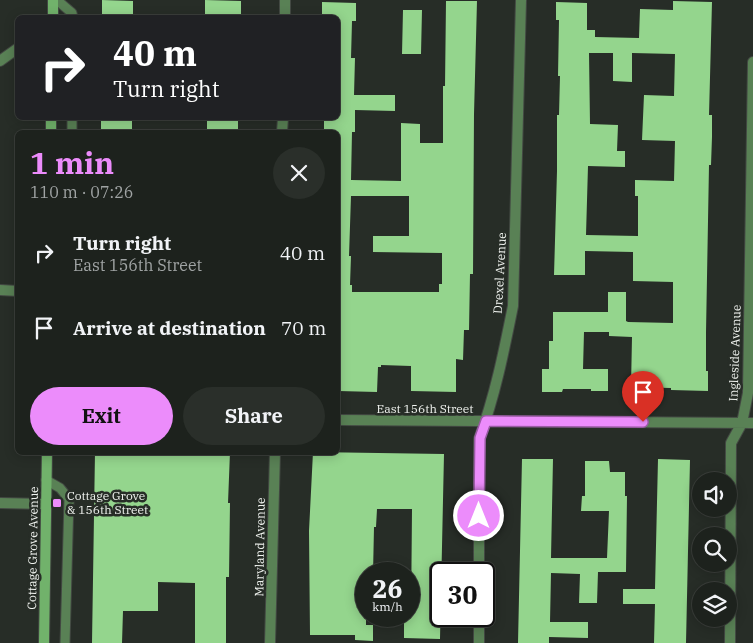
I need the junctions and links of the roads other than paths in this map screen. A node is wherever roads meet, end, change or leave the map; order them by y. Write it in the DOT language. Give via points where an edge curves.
graph roads {
  1 [pos="53,0"];
  2 [pos="57,0"];
  3 [pos="285,0"];
  4 [pos="521,0"];
  5 [pos="52,15"];
  6 [pos="72,15"];
  7 [pos="285,15"];
  8 [pos="15,50"];
  9 [pos="0,61"];
  10 [pos="753,62"];
  11 [pos="0,290"];
  12 [pos="15,291"];
  13 [pos="340,420"];
  14 [pos="486,421"];
  15 [pos="742,423"];
  16 [pos="753,423"];
  17 [pos="47,455"];
  18 [pos="275,455"];
  19 [pos="46,480"];
  20 [pos="0,503"];
  21 [pos="46,504"];
  22 [pos="479,562"];
  23 [pos="479,627"];
  24 [pos="44,643"];
  25 [pos="65,643"];
  26 [pos="270,643"];
  27 [pos="479,643"];
  28 [pos="730,643"];
  1 -- 5 [label="main road"];
  2 -- 6 [label="lane"];
  3 -- 7 [label="street"];
  4 -- 14 [label="street, Drexel Avenue" via="513,306"];
  8 -- 9 [label="street"];
  10 -- 15 [label="street, Ingleside Avenue" via="748,393"];
  11 -- 12 [label="street"];
  13 -- 14 [label="street, East 156th Street"];
  14 -- 15 [label="street, East 156th Street"];
  14 -- 22 [label="street, Drexel Avenue" via="480,438"];
  15 -- 16 [label="street, East 156th Street"];
  15 -- 28 [label="street, Ingleside Avenue" via="731,443"];
  17 -- 19 [label="main road, Cottage Grove Avenue"];
  18 -- 26 [label="street, Maryland Avenue"];
  19 -- 21 [label="main road, Cottage Grove Avenue"];
  19 -- 25 [label="lane" via="60,488 69,499"];
  20 -- 21 [label="street"];
  21 -- 24 [label="main road, Cottage Grove Avenue"];
  23 -- 27 [label="street"];
}
